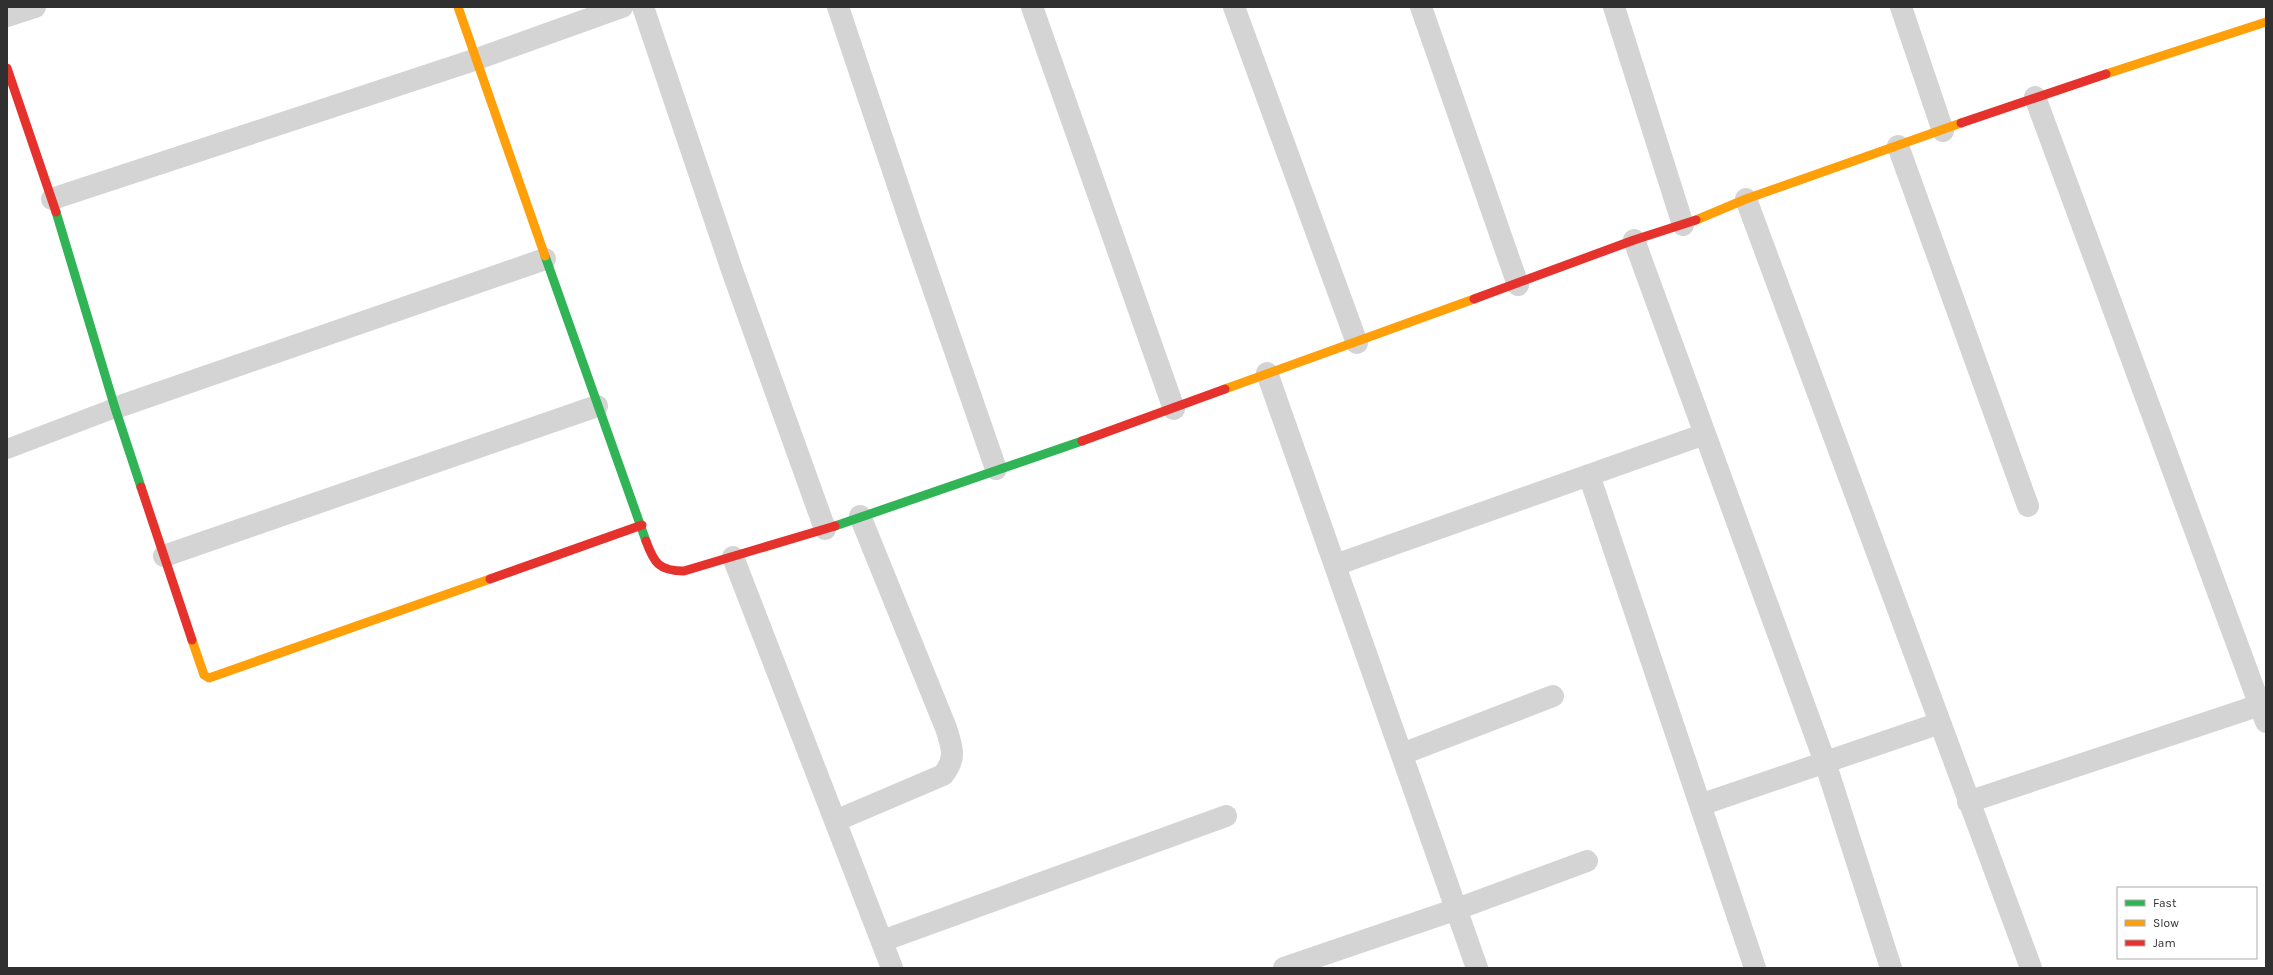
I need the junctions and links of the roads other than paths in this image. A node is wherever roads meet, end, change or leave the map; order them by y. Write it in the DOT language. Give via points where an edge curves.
graph roads {
  1 [pos="35,7"];
  2 [pos="458,7"];
  3 [pos="622,7"];
  4 [pos="643,7"];
  5 [pos="838,7"];
  6 [pos="1032,7"];
  7 [pos="1234,7"];
  8 [pos="1421,7"];
  9 [pos="1614,7"];
  10 [pos="1901,7"];
  11 [pos="7,16"];
  12 [pos="2266,22"];
  13 [pos="477,59"];
  14 [pos="7,68"];
  15 [pos="2034,97"];
  16 [pos="1943,131"];
  17 [pos="1898,146"];
  18 [pos="52,199"];
  19 [pos="1746,199"];
  20 [pos="1683,225"];
  21 [pos="1634,240"];
  22 [pos="546,259"];
  23 [pos="1518,285"];
  24 [pos="1357,343"];
  25 [pos="1267,373"];
  26 [pos="597,406"];
  27 [pos="115,408"];
  28 [pos="1174,408"];
  29 [pos="1705,434"];
  30 [pos="7,449"];
  31 [pos="996,469"];
  32 [pos="1589,475"];
  33 [pos="2028,506"];
  34 [pos="860,516"];
  35 [pos="642,525"];
  36 [pos="825,529"];
  37 [pos="164,556"];
  38 [pos="733,557"];
  39 [pos="1335,566"];
  40 [pos="1553,696"];
  41 [pos="2264,710"];
  42 [pos="1940,723"];
  43 [pos="1402,754"];
  44 [pos="1825,762"];
  45 [pos="1968,802"];
  46 [pos="1700,805"];
  47 [pos="1226,816"];
  48 [pos="836,821"];
  49 [pos="1588,861"];
  50 [pos="1457,909"];
  51 [pos="882,941"];
  52 [pos="892,968"];
  53 [pos="1284,968"];
  54 [pos="1477,968"];
  55 [pos="1755,968"];
  56 [pos="1891,968"];
  57 [pos="2031,968"];
  1 -- 11 [label="street"];
  2 -- 13 [label="street"];
  3 -- 13 [label="street"];
  4 -- 36 [label="street" via="733,273"];
  5 -- 31 [label="street"];
  6 -- 28 [label="street"];
  7 -- 24 [label="street"];
  8 -- 23 [label="street"];
  9 -- 20 [label="street"];
  10 -- 16 [label="street"];
  12 -- 15 [label="street"];
  13 -- 18 [label="street"];
  13 -- 22 [label="street"];
  14 -- 18 [label="street"];
  15 -- 16 [label="street"];
  15 -- 41 [label="street"];
  16 -- 17 [label="street"];
  17 -- 19 [label="street"];
  17 -- 33 [label="street"];
  18 -- 27 [label="street"];
  19 -- 20 [label="street"];
  19 -- 42 [label="street"];
  20 -- 21 [label="street"];
  21 -- 23 [label="street"];
  21 -- 29 [label="street"];
  22 -- 26 [label="street"];
  22 -- 27 [label="street"];
  23 -- 24 [label="street"];
  24 -- 25 [label="street"];
  25 -- 28 [label="street"];
  25 -- 39 [label="street"];
  26 -- 35 [label="street"];
  26 -- 37 [label="street"];
  27 -- 30 [label="lane"];
  27 -- 37 [label="street"];
  28 -- 31 [label="street"];
  29 -- 32 [label="street"];
  29 -- 44 [label="street"];
  31 -- 34 [label="street"];
  32 -- 39 [label="street"];
  32 -- 46 [label="street"];
  34 -- 36 [label="street"];
  34 -- 48 [label="street" via="946,728 952,749 951,766 943,775"];
  35 -- 37 [label="street" via="209,678 204,675 201,668"];
  35 -- 38 [label="street" via="651,554 659,567 668,571 684,572"];
  36 -- 38 [label="street"];
  38 -- 48 [label="street"];
  39 -- 43 [label="street"];
  40 -- 43 [label="street"];
  41 -- 45 [label="street"];
  42 -- 44 [label="street"];
  42 -- 45 [label="street"];
  43 -- 50 [label="street"];
  44 -- 46 [label="street"];
  44 -- 56 [label="street"];
  45 -- 57 [label="street"];
  46 -- 55 [label="street"];
  47 -- 51 [label="street"];
  48 -- 51 [label="street"];
  49 -- 50 [label="street"];
  50 -- 53 [label="street"];
  50 -- 54 [label="street"];
  51 -- 52 [label="street"];
}
